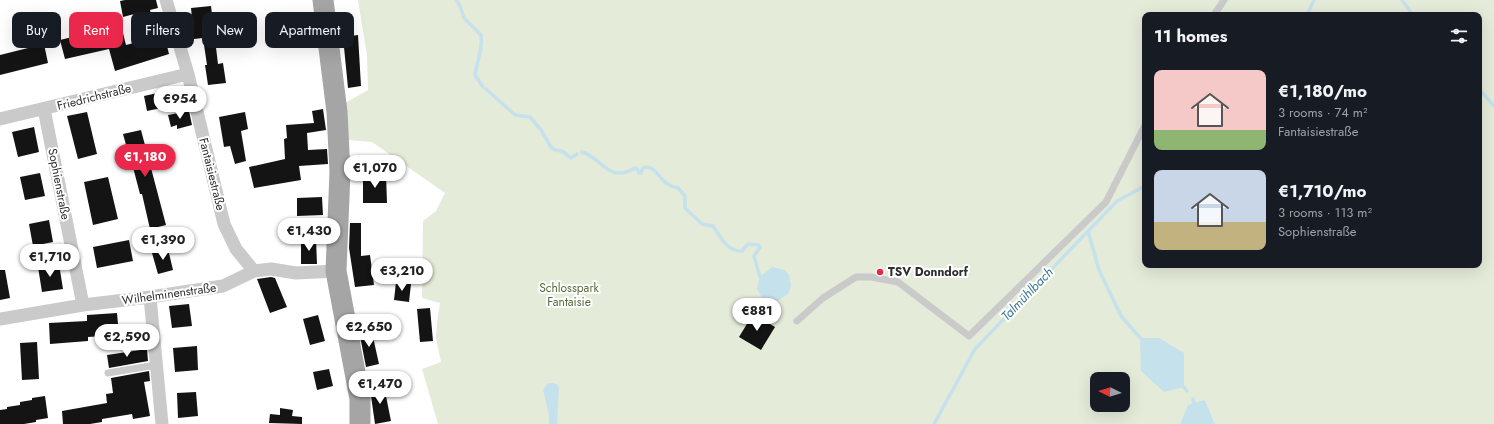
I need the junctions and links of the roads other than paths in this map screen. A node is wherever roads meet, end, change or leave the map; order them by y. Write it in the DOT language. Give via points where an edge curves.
graph roads {
  1 [pos="166,0"];
  2 [pos="324,0"];
  3 [pos="1224,0"];
  4 [pos="1216,12"];
  5 [pos="188,74"];
  6 [pos="44,110"];
  7 [pos="0,119"];
  8 [pos="1142,131"];
  9 [pos="254,271"];
  10 [pos="336,271"];
  11 [pos="150,297"];
  12 [pos="83,305"];
  13 [pos="0,319"];
  14 [pos="797,321"];
  15 [pos="156,365"];
  16 [pos="108,373"];
  17 [pos="162,424"];
  18 [pos="360,424"];
  1 -- 5 [label="street, Fantaisiestraße"];
  2 -- 10 [label="main road" via="337,112 340,172"];
  3 -- 4 [label="lane"];
  5 -- 6 [label="street, Friedrichstraße"];
  5 -- 9 [label="street, Fantaisiestraße" via="224,224 236,249"];
  6 -- 7 [label="street, Friedrichstraße"];
  6 -- 12 [label="street, Sophienstraße"];
  8 -- 14 [label="lane" via="1106,202 969,336 898,282 871,277 856,277 823,298"];
  9 -- 10 [label="street, Wilhelminenstraße"];
  9 -- 11 [label="street, Wilhelminenstraße" via="223,286"];
  10 -- 18 [label="main road" via="360,399"];
  11 -- 12 [label="street, Wilhelminenstraße"];
  11 -- 15 [label="street"];
  12 -- 13 [label="street, Wilhelminenstraße"];
  15 -- 16 [label="lane"];
  15 -- 17 [label="street"];
}
